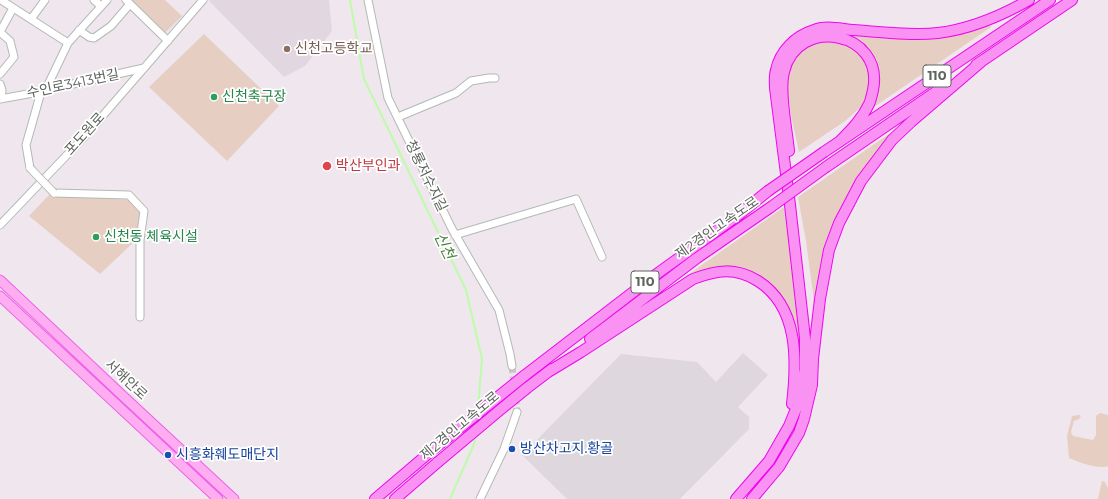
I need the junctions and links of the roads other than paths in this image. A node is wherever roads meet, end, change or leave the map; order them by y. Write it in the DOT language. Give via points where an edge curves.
graph roads {
  1 [pos="2,0"];
  2 [pos="45,0"];
  3 [pos="94,0"];
  4 [pos="107,0"];
  5 [pos="203,0"];
  6 [pos="368,0"];
  7 [pos="1029,0"];
  8 [pos="1050,0"];
  9 [pos="1072,0"];
  10 [pos="128,2"];
  11 [pos="101,6"];
  12 [pos="13,8"];
  13 [pos="31,19"];
  14 [pos="80,30"];
  15 [pos="0,32"];
  16 [pos="168,41"];
  17 [pos="68,43"];
  18 [pos="981,62"];
  19 [pos="145,67"];
  20 [pos="0,74"];
  21 [pos="495,78"];
  22 [pos="0,84"];
  23 [pos="43,91"];
  24 [pos="0,99"];
  25 [pos="398,117"];
  26 [pos="839,142"];
  27 [pos="0,226"];
  28 [pos="455,235"];
  29 [pos="602,257"];
  30 [pos="0,280"];
  31 [pos="0,296"];
  32 [pos="140,317"];
  33 [pos="813,359"];
  34 [pos="512,366"];
  35 [pos="548,372"];
  36 [pos="517,412"];
  37 [pos="789,426"];
  38 [pos="218,499"];
  39 [pos="234,499"];
  40 [pos="376,499"];
  41 [pos="395,499"];
  42 [pos="480,499"];
  43 [pos="736,499"];
  44 [pos="752,499"];
  1 -- 12 [label="street"];
  2 -- 13 [label="street"];
  3 -- 11 [label="street"];
  4 -- 11 [label="street"];
  5 -- 16 [label="street, 포도원로"];
  6 -- 25 [label="street, 청룡저수지길" via="388,98"];
  7 -- 37 [label="highway" via="988,21 938,32 904,34 836,28 815,29 799,37 781,55 776,70 775,88 806,338 805,370 798,404"];
  8 -- 26 [label="highway, 제2경인고속도로 / 110"];
  9 -- 18 [label="highway, 제2경인고속도로 / 110"];
  10 -- 14 [label="street" via="111,26 94,38"];
  10 -- 16 [label="street"];
  11 -- 14 [label="street"];
  12 -- 13 [label="street"];
  12 -- 15 [label="street"];
  13 -- 17 [label="street"];
  14 -- 17 [label="street"];
  15 -- 20 [label="street" via="10,42 14,57"];
  16 -- 19 [label="street, 포도원로"];
  17 -- 23 [label="street"];
  18 -- 33 [label="highway" via="892,140 861,181 829,250"];
  18 -- 35 [label="highway, 제2경인고속도로 / 110, bridge" via="691,263"];
  19 -- 23 [label="street, 수인로3413번길"];
  19 -- 27 [label="street, 포도원로" via="86,135"];
  21 -- 25 [label="street" via="471,81 456,93"];
  22 -- 24 [label="street"];
  23 -- 24 [label="street, 수인로3413번길"];
  23 -- 32 [label="street, bridge" via="26,145 30,168 54,193 129,195 144,211 140,240"];
  25 -- 28 [label="street, 청룡저수지길"];
  26 -- 33 [label="highway" via="864,115 870,103 875,78 866,54 853,42 823,36 802,44 794,51 784,73 782,88"];
  26 -- 40 [label="highway, 제2경인고속도로 / 110, bridge" via="768,191 524,376"];
  28 -- 29 [label="street" via="576,199"];
  28 -- 34 [label="street, 청룡저수지길" via="499,310"];
  30 -- 39 [label="main road, 서해안로"];
  31 -- 38 [label="main road, 서해안로"];
  33 -- 44 [label="highway" via="809,401 799,433 779,466"];
  35 -- 37 [label="highway" via="693,279 710,272 737,272 750,276 768,288 782,305 789,319 794,345 795,378"];
  35 -- 41 [label="highway, 제2경인고속도로 / 110, bridge"];
  36 -- 42 [label="street" via="504,449"];
  37 -- 43 [label="highway" via="769,460"];
}
